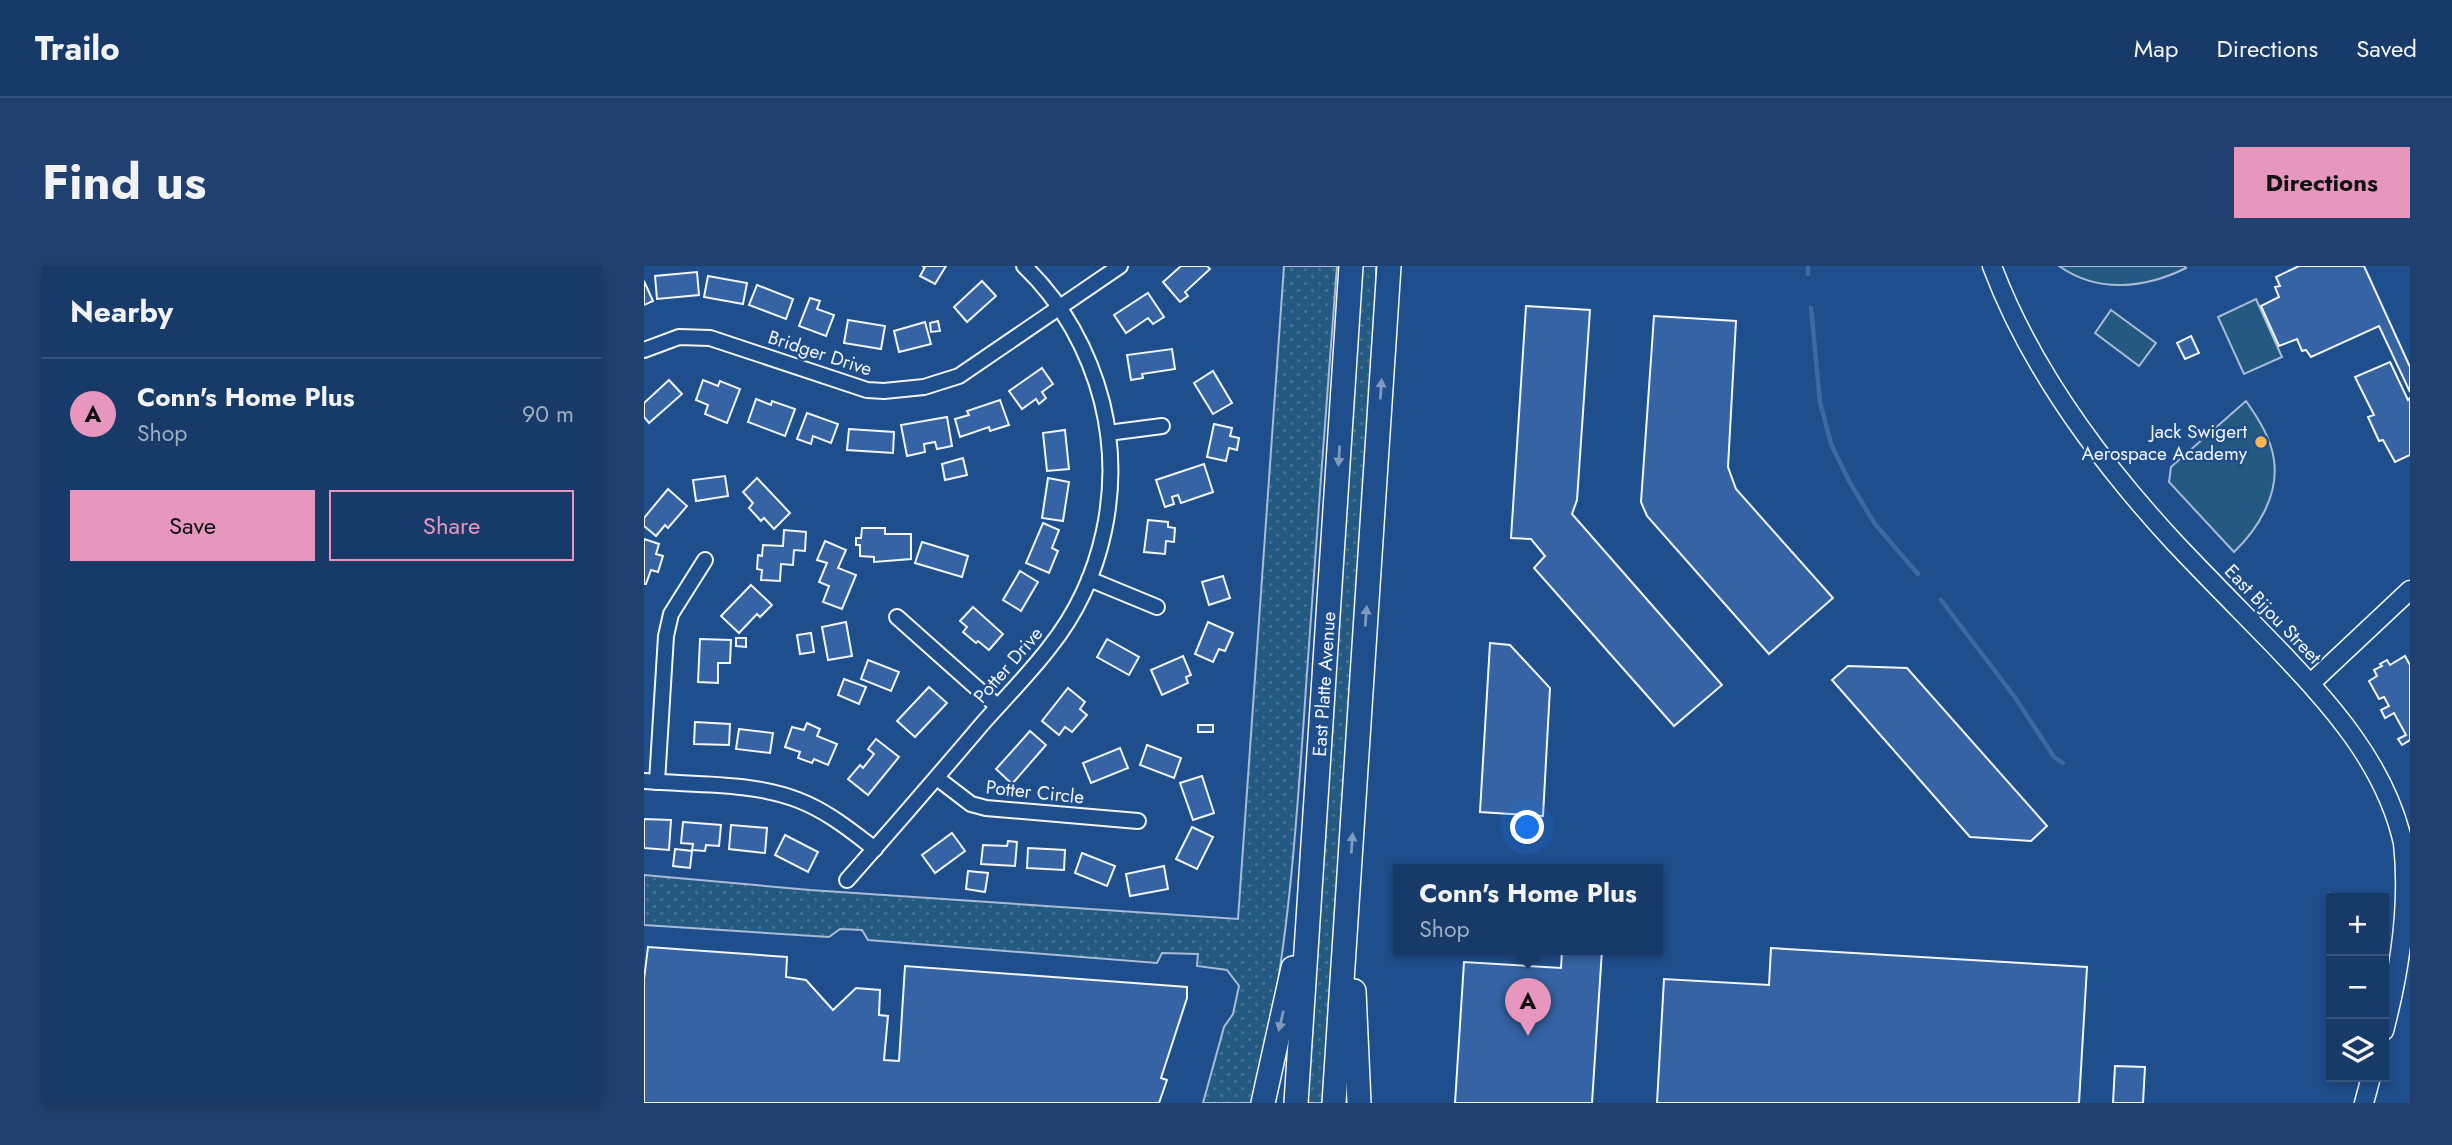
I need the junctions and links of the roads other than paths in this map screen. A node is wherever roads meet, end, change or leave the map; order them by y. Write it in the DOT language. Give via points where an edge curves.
graph roads {
  1 [pos="1024,266"];
  2 [pos="1120,266"];
  3 [pos="1352,266"];
  4 [pos="1389,266"];
  5 [pos="1992,266"];
  6 [pos="1059,308"];
  7 [pos="644,350"];
  8 [pos="1162,426"];
  9 [pos="1108,433"];
  10 [pos="705,560"];
  11 [pos="1089,579"];
  12 [pos="2410,590"];
  13 [pos="1157,607"];
  14 [pos="897,617"];
  15 [pos="2311,683"];
  16 [pos="997,706"];
  17 [pos="937,778"];
  18 [pos="650,782"];
  19 [pos="1138,821"];
  20 [pos="874,849"];
  21 [pos="847,880"];
  22 [pos="1310,882"];
  23 [pos="1347,912"];
  24 [pos="2387,1019"];
  25 [pos="2370,1082"];
  26 [pos="1265,1092"];
  27 [pos="1257,1103"];
  28 [pos="1296,1103"];
  29 [pos="1334,1103"];
  30 [pos="1359,1103"];
  31 [pos="2364,1103"];
  1 -- 6 [label="street, Potter Drive"];
  2 -- 6 [label="street, Bridger Drive"];
  3 -- 22 [label="highway, East Platte Avenue, one-way"];
  23 -- 4 [label="highway, East Platte Avenue, one-way"];
  5 -- 15 [label="street, East Bijou Street" via="2031,347 2101,457 2175,543"];
  6 -- 7 [label="street, Bridger Drive" via="959,376 905,390 851,386 710,338 680,337"];
  6 -- 9 [label="street, Potter Drive" via="1093,370"];
  8 -- 9 [label="street"];
  9 -- 11 [label="street, Potter Drive" via="1109,502"];
  10 -- 18 [label="street" via="671,614"];
  11 -- 13 [label="street"];
  11 -- 16 [label="street, Potter Drive" via="1058,636"];
  12 -- 15 [label="street"];
  14 -- 16 [label="street"];
  15 -- 24 [label="street, East Bijou Street" via="2374,766 2403,844 2407,922"];
  16 -- 17 [label="street, Potter Drive"];
  17 -- 19 [label="street, Potter Circle" via="971,804 986,808"];
  17 -- 20 [label="street, Potter Drive"];
  18 -- 20 [label="street" via="780,793 824,812"];
  20 -- 21 [label="street, Potter Drive"];
  22 -- 26 [label="highway, one-way"];
  22 -- 28 [label="highway, East Platte Avenue"];
  23 -- 29 [label="highway, East Platte Avenue"];
  23 -- 30 [label="highway"];
  25 -- 31 [label="street"];
  26 -- 27 [label="highway"];
}
